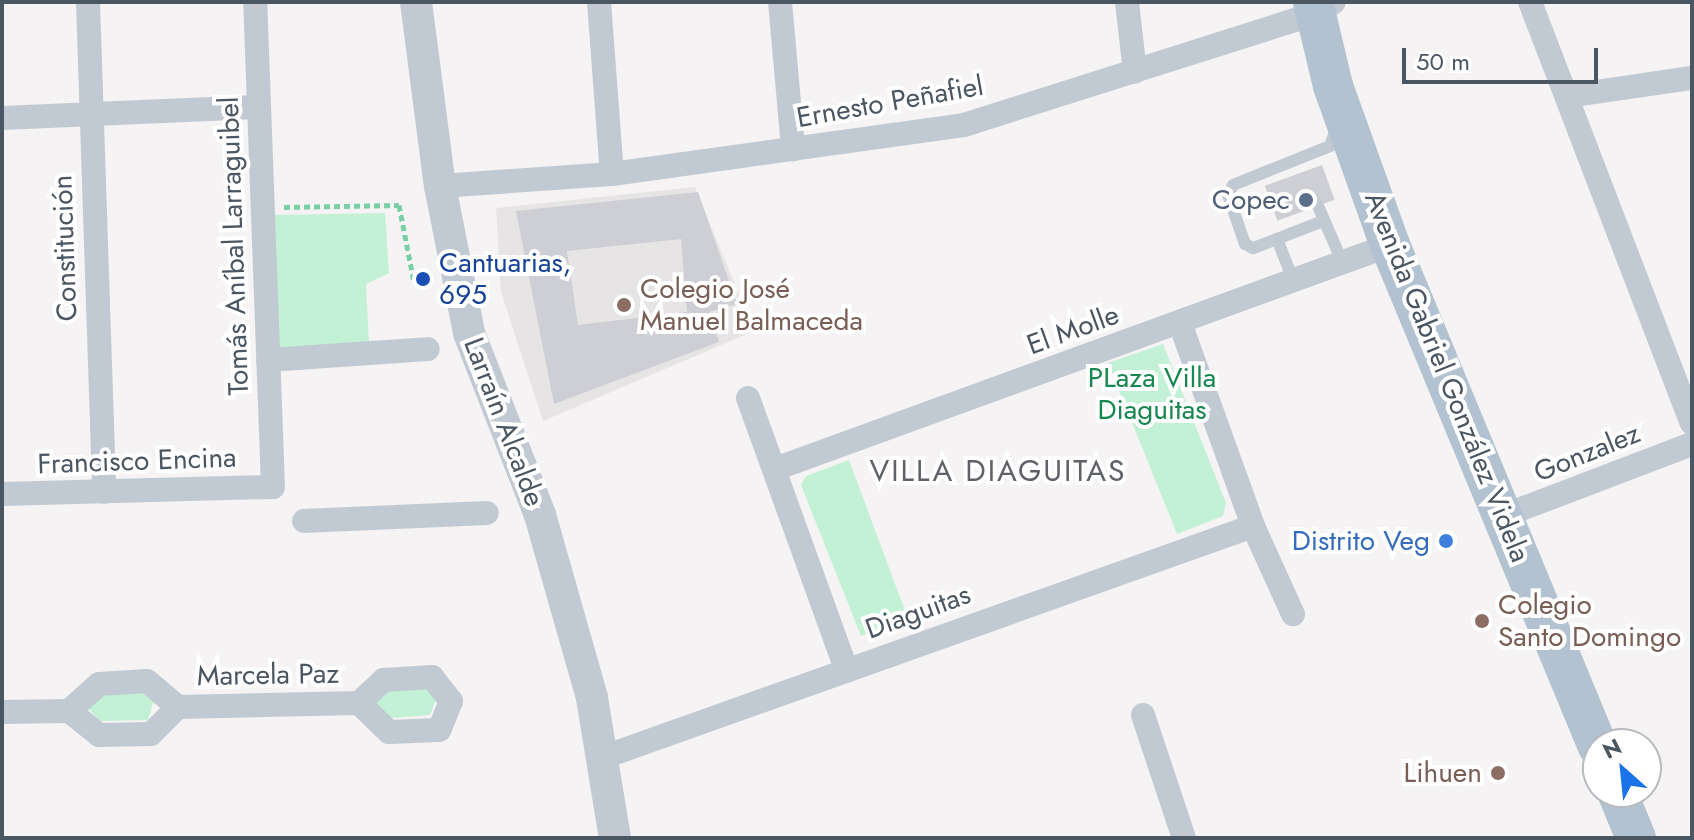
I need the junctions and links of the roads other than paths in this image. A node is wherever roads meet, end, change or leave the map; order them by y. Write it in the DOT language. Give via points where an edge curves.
graph roads {
  1 [pos="88,2"];
  2 [pos="255,2"];
  3 [pos="416,2"];
  4 [pos="599,2"];
  5 [pos="780,2"];
  6 [pos="1127,2"];
  7 [pos="1530,2"];
  8 [pos="1321,6"];
  9 [pos="1135,72"];
  10 [pos="1692,78"];
  11 [pos="1568,96"];
  12 [pos="258,107"];
  13 [pos="1342,112"];
  14 [pos="91,114"];
  15 [pos="2,118"];
  16 [pos="793,149"];
  17 [pos="1298,158"];
  18 [pos="1304,172"];
  19 [pos="612,174"];
  20 [pos="440,186"];
  21 [pos="1318,206"];
  22 [pos="1323,221"];
  23 [pos="1277,239"];
  24 [pos="1390,245"];
  25 [pos="1341,259"];
  26 [pos="1292,277"];
  27 [pos="1180,323"];
  28 [pos="428,349"];
  29 [pos="268,360"];
  30 [pos="748,398"];
  31 [pos="1692,423"];
  32 [pos="1692,444"];
  33 [pos="775,469"];
  34 [pos="273,487"];
  35 [pos="104,492"];
  36 [pos="2,494"];
  37 [pos="487,513"];
  38 [pos="1503,516"];
  39 [pos="304,521"];
  40 [pos="1253,526"];
  41 [pos="1293,614"];
  42 [pos="847,671"];
  43 [pos="359,703"];
  44 [pos="178,707"];
  45 [pos="69,711"];
  46 [pos="2,712"];
  47 [pos="1143,715"];
  48 [pos="1590,728"];
  49 [pos="604,757"];
  50 [pos="1624,808"];
  51 [pos="615,838"];
  52 [pos="1184,838"];
  53 [pos="1636,838"];
  1 -- 14 [label="street, Constitución"];
  2 -- 12 [label="street, Tomás Aníbal Larraguibel"];
  3 -- 20 [label="street, Larraín Alcalde"];
  4 -- 19 [label="street"];
  5 -- 16 [label="street"];
  6 -- 9 [label="street"];
  7 -- 11 [label="street"];
  8 -- 9 [label="street, Ernesto Peñafiel"];
  8 -- 13 [label="main road, Avenida Gabriel González Videla"];
  9 -- 16 [label="street, Ernesto Peñafiel" via="964,125"];
  10 -- 11 [label="street"];
  11 -- 31 [label="street"];
  12 -- 14 [label="street"];
  12 -- 29 [label="street, Tomás Aníbal Larraguibel"];
  13 -- 17 [label="lane" via="1330,146"];
  13 -- 24 [label="main road, Avenida Gabriel González Videla"];
  14 -- 15 [label="street"];
  14 -- 35 [label="street, Constitución"];
  16 -- 19 [label="street, Ernesto Peñafiel"];
  17 -- 18 [label="lane"];
  17 -- 23 [label="lane" via="1233,185 1228,195 1245,244 1253,248"];
  19 -- 20 [label="street, Ernesto Peñafiel"];
  20 -- 49 [label="street, Larraín Alcalde" via="480,372 540,515"];
  21 -- 22 [label="lane"];
  22 -- 23 [label="lane"];
  22 -- 25 [label="lane"];
  23 -- 26 [label="lane"];
  24 -- 25 [label="street, El Molle"];
  24 -- 38 [label="main road, Avenida Gabriel González Videla"];
  25 -- 26 [label="street, El Molle"];
  26 -- 27 [label="street, El Molle"];
  27 -- 33 [label="street, El Molle"];
  27 -- 40 [label="street"];
  28 -- 29 [label="street"];
  29 -- 34 [label="street, Tomás Aníbal Larraguibel"];
  30 -- 33 [label="street"];
  32 -- 38 [label="street, Gonzalez"];
  33 -- 42 [label="street"];
  34 -- 35 [label="street, Francisco Encina"];
  35 -- 36 [label="street, Francisco Encina"];
  37 -- 39 [label="street"];
  38 -- 48 [label="main road, Avenida Gabriel González Videla"];
  40 -- 41 [label="street"];
  40 -- 42 [label="street, Diaguitas"];
  42 -- 49 [label="street, Diaguitas"];
  43 -- 44 [label="street, Marcela Paz"];
  44 -- 45 [label="street, Marcela Paz" via="151,734 99,735"];
  44 -- 45 [label="street, Marcela Paz" via="147,681 99,684"];
  45 -- 46 [label="street"];
  47 -- 52 [label="street"];
  49 -- 51 [label="street, Larraín Alcalde"];
  50 -- 53 [label="main road"];
}
